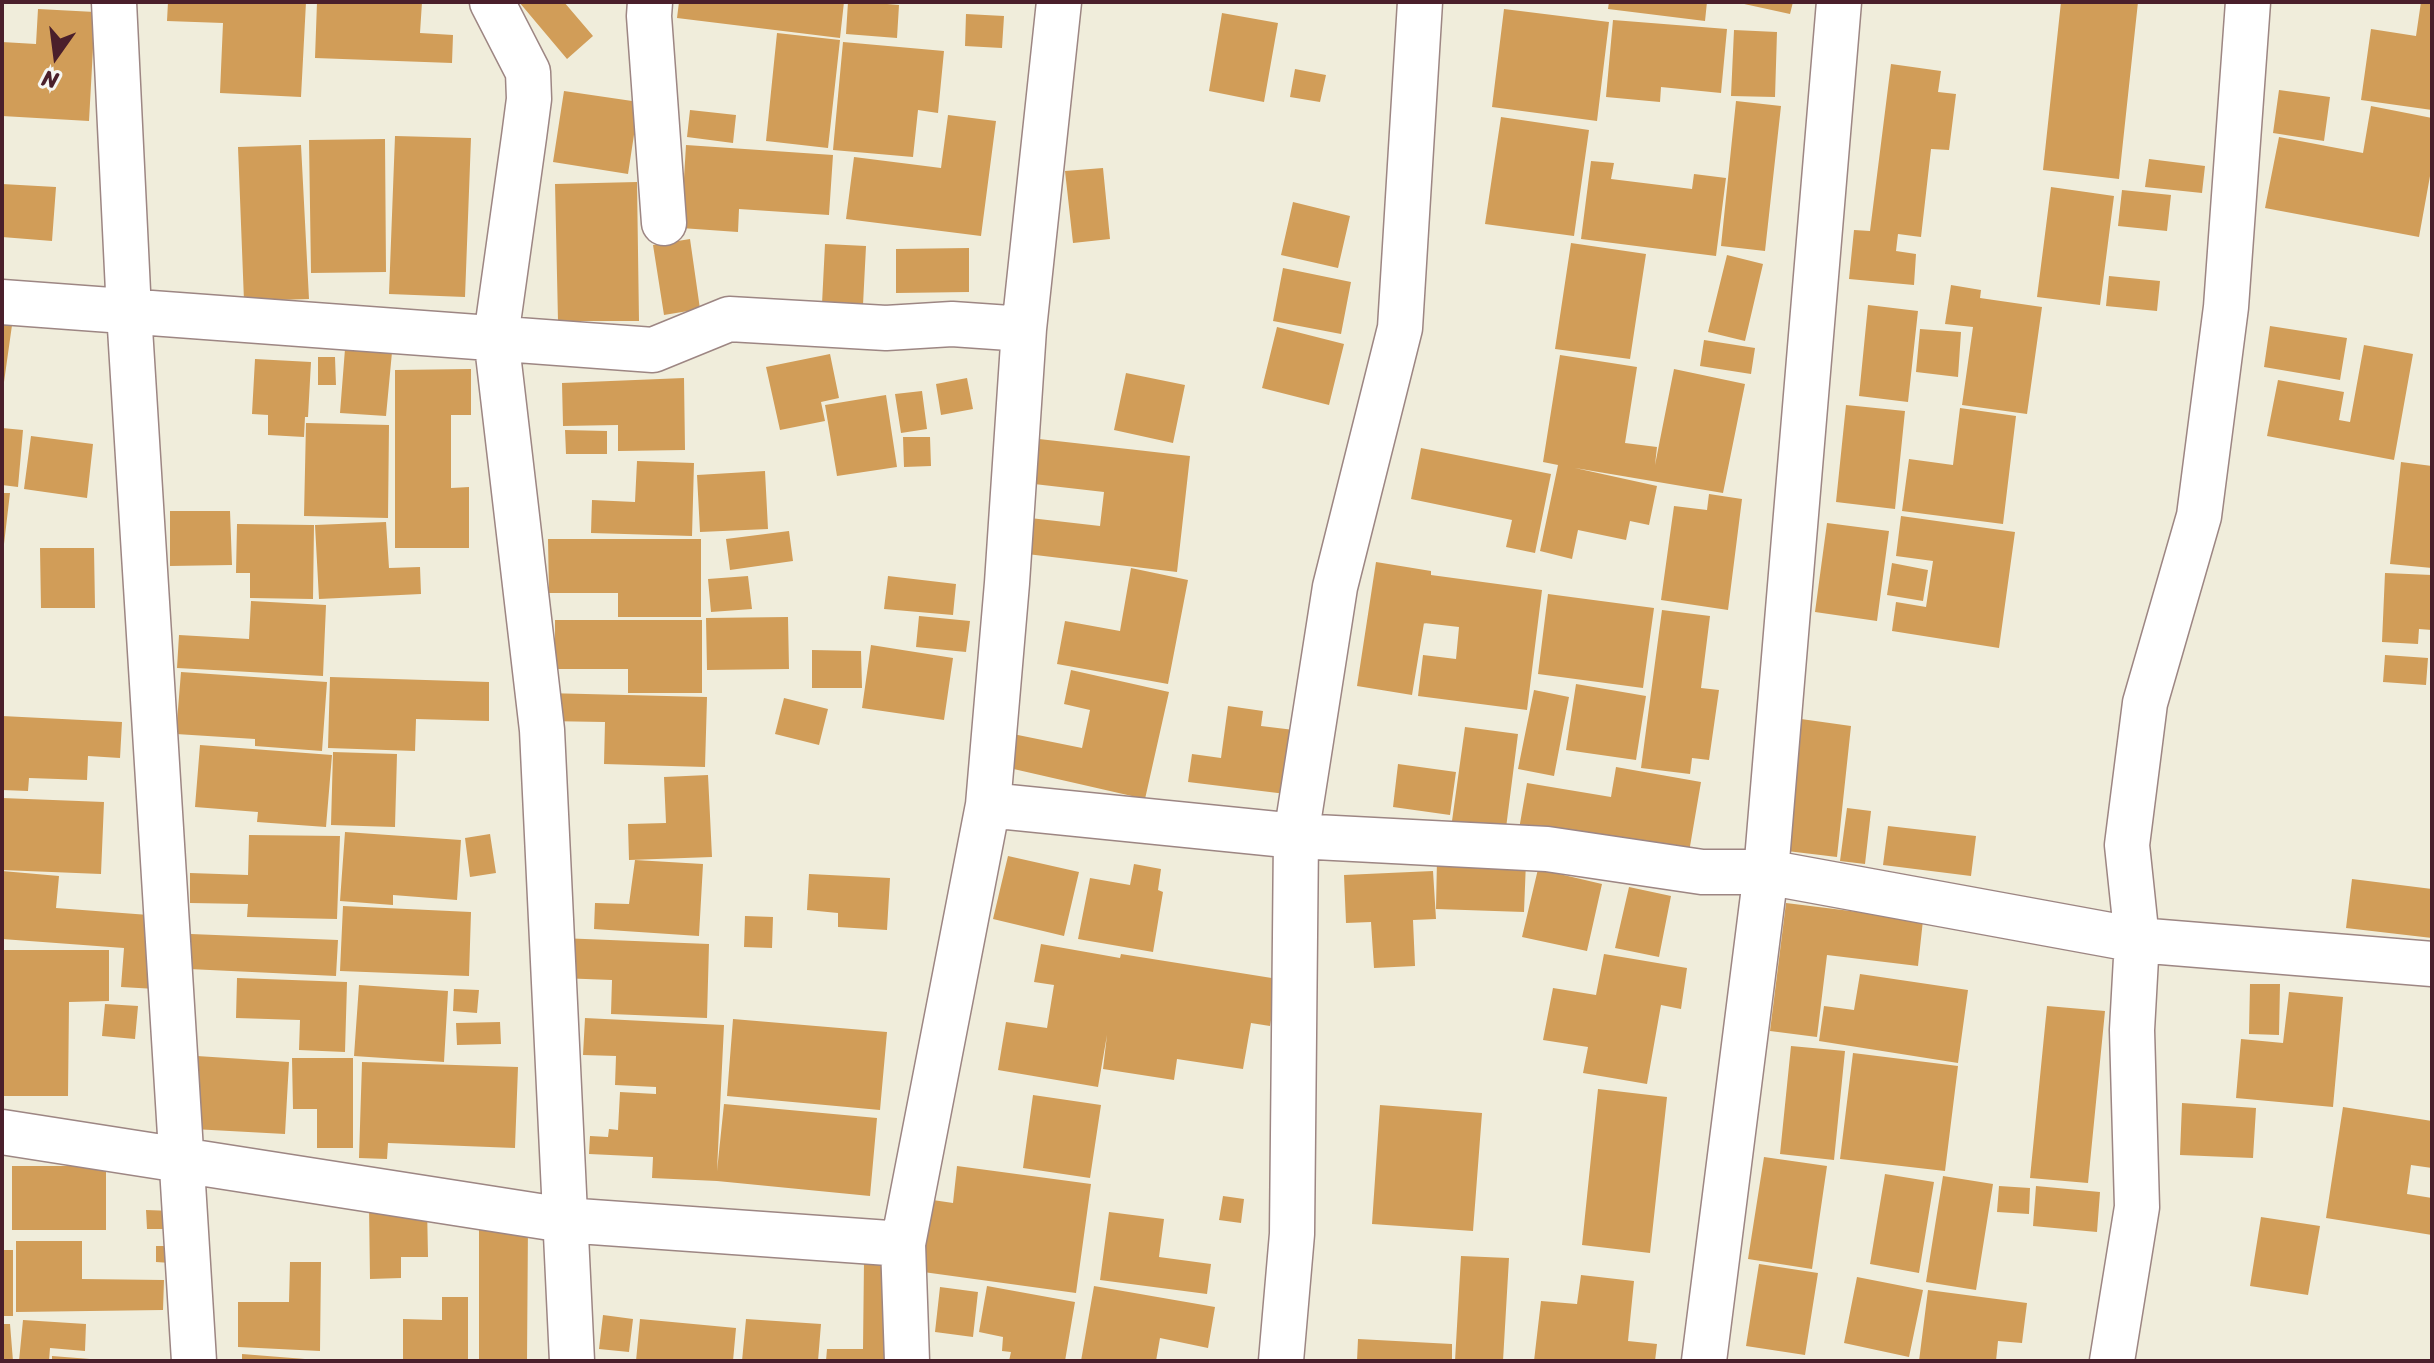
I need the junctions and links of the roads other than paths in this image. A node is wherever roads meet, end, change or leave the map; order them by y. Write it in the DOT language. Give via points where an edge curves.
graph roads {
  1 [pos="114,2"];
  2 [pos="492,2"];
  3 [pos="650,2"];
  4 [pos="1059,2"];
  5 [pos="1420,2"];
  6 [pos="1839,2"];
  7 [pos="2248,2"];
  8 [pos="664,223"];
  9 [pos="2,302"];
  10 [pos="129,312"];
  11 [pos="1024,329"];
  12 [pos="496,337"];
  13 [pos="988,805"];
  14 [pos="1296,836"];
  15 [pos="1766,872"];
  16 [pos="2137,940"];
  17 [pos="2432,964"];
  18 [pos="2,1132"];
  19 [pos="182,1159"];
  20 [pos="564,1220"];
  21 [pos="903,1244"];
  22 [pos="194,1361"];
  23 [pos="572,1361"];
  24 [pos="907,1361"];
  25 [pos="1281,1361"];
  26 [pos="1704,1361"];
  27 [pos="2112,1361"];
  1 -- 10 [label="street"];
  2 -- 12 [label="street" via="528,72 529,99"];
  3 -- 8 [label="street"];
  4 -- 11 [label="street"];
  5 -- 14 [label="street" via="1400,328 1335,587"];
  6 -- 15 [label="street"];
  7 -- 16 [label="street" via="2226,307 2199,516 2145,703 2127,845"];
  9 -- 10 [label="street"];
  10 -- 12 [label="street"];
  10 -- 19 [label="street"];
  11 -- 12 [label="street" via="729,319 653,350"];
  11 -- 13 [label="street"];
  12 -- 20 [label="street" via="542,730"];
  13 -- 14 [label="street"];
  13 -- 21 [label="street"];
  14 -- 15 [label="street" via="1547,849 1702,872"];
  14 -- 25 [label="street" via="1292,1234"];
  15 -- 16 [label="street"];
  15 -- 26 [label="street"];
  16 -- 17 [label="street"];
  16 -- 27 [label="street" via="2132,1030 2137,1207"];
  18 -- 19 [label="street"];
  19 -- 20 [label="street"];
  19 -- 22 [label="street"];
  20 -- 21 [label="street"];
  20 -- 23 [label="street"];
  21 -- 24 [label="street"];
}
